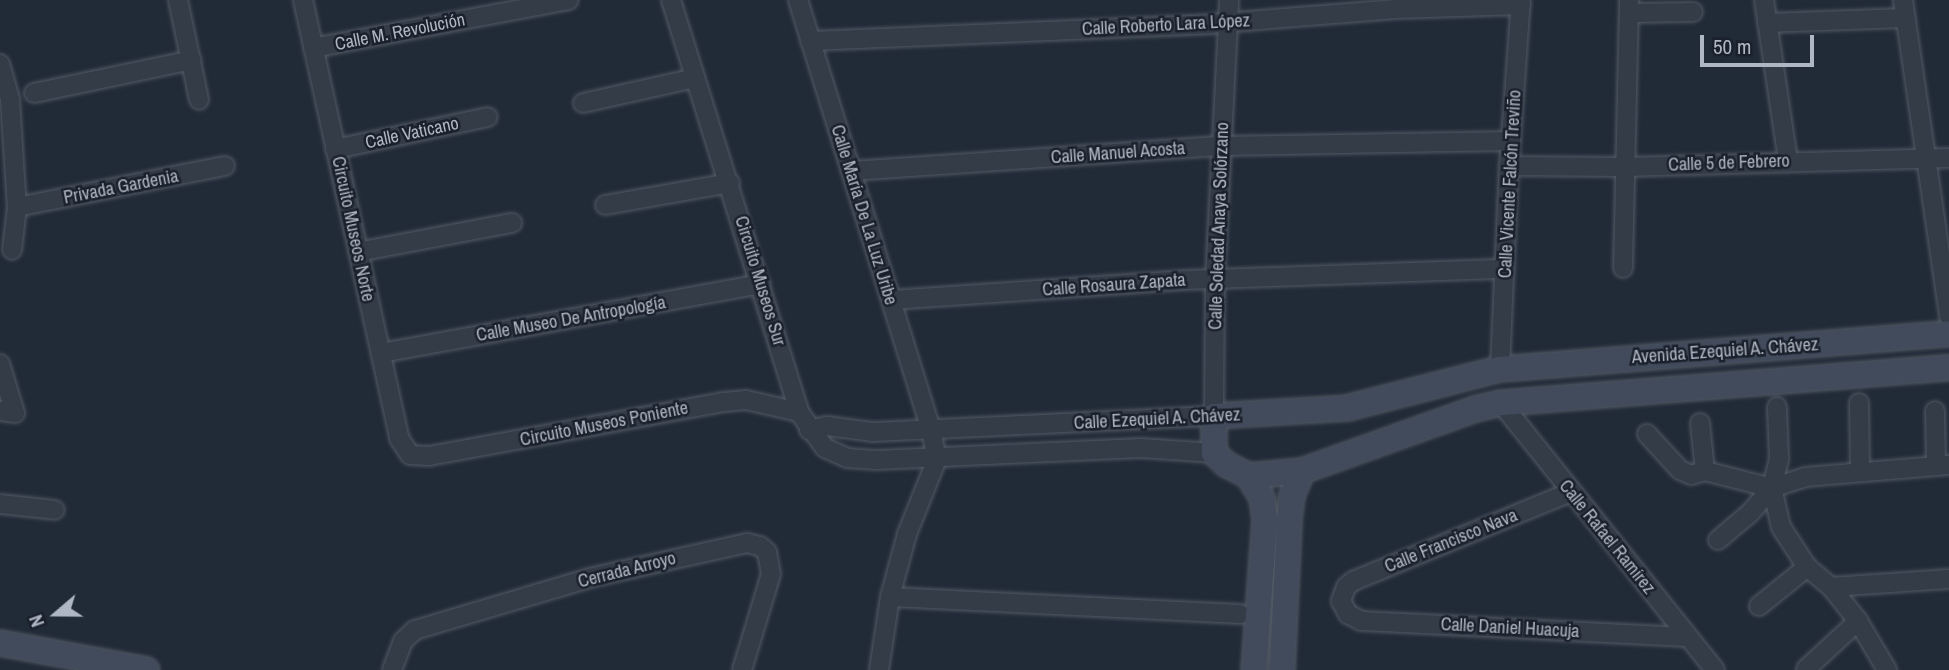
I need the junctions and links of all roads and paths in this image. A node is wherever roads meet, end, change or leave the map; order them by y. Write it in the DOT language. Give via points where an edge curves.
graph roads {
  1 [pos="178,0"];
  2 [pos="303,0"];
  3 [pos="569,0"];
  4 [pos="671,0"];
  5 [pos="798,0"];
  6 [pos="1229,0"];
  7 [pos="1764,0"];
  8 [pos="1521,3"];
  9 [pos="1396,4"];
  10 [pos="1629,7"];
  11 [pos="1904,9"];
  12 [pos="1693,12"];
  13 [pos="1228,22"];
  14 [pos="1767,23"];
  15 [pos="810,41"];
  16 [pos="313,48"];
  17 [pos="192,60"];
  18 [pos="0,64"];
  19 [pos="695,78"];
  20 [pos="34,93"];
  21 [pos="199,100"];
  22 [pos="5,101"];
  23 [pos="583,103"];
  24 [pos="488,117"];
  25 [pos="1511,141"];
  26 [pos="1222,146"];
  27 [pos="335,149"];
  28 [pos="1949,158"];
  29 [pos="1927,159"];
  30 [pos="1788,161"];
  31 [pos="225,166"];
  32 [pos="1509,166"];
  33 [pos="1625,167"];
  34 [pos="850,171"];
  35 [pos="730,183"];
  36 [pos="605,205"];
  37 [pos="17,207"];
  38 [pos="512,223"];
  39 [pos="12,250"];
  40 [pos="358,252"];
  41 [pos="1623,268"];
  42 [pos="1504,269"];
  43 [pos="1216,279"];
  44 [pos="761,284"];
  45 [pos="891,300"];
  46 [pos="1949,317"];
  47 [pos="1949,334"];
  48 [pos="380,353"];
  49 [pos="0,364"];
  50 [pos="1949,368"];
  51 [pos="1500,369"];
  52 [pos="1501,403"];
  53 [pos="1859,403"];
  54 [pos="1777,407"];
  55 [pos="1347,408"];
  56 [pos="1935,411"];
  57 [pos="7,412"];
  58 [pos="799,412"];
  59 [pos="1214,416"];
  60 [pos="1700,424"];
  61 [pos="931,429"];
  62 [pos="809,430"];
  63 [pos="1647,434"];
  64 [pos="1354,451"];
  65 [pos="1214,453"];
  66 [pos="410,455"];
  67 [pos="937,459"];
  68 [pos="1942,465"];
  69 [pos="1860,470"];
  70 [pos="1302,471"];
  71 [pos="1705,471"];
  72 [pos="1249,476"];
  73 [pos="1772,488"];
  74 [pos="1571,492"];
  75 [pos="0,504"];
  76 [pos="55,510"];
  77 [pos="1718,540"];
  78 [pos="1807,567"];
  79 [pos="1949,579"];
  80 [pos="1831,587"];
  81 [pos="890,597"];
  82 [pos="1341,601"];
  83 [pos="1759,606"];
  84 [pos="1241,614"];
  85 [pos="1858,621"];
  86 [pos="1688,637"];
  87 [pos="0,643"];
  88 [pos="1806,669"];
  89 [pos="147,670"];
  90 [pos="392,670"];
  91 [pos="742,670"];
  92 [pos="879,670"];
  93 [pos="1254,670"];
  94 [pos="1282,670"];
  95 [pos="1715,670"];
  96 [pos="1887,670"];
  1 -- 17 [label="street"];
  2 -- 16 [label="street, Circuito Museos Norte"];
  3 -- 16 [label="street, Calle M. Revolución"];
  4 -- 19 [label="street, Circuito Museos Sur"];
  5 -- 15 [label="street, Calle María De La Luz Uribe"];
  6 -- 13 [label="street, Calle Soledad Anaya Solórzano"];
  7 -- 14 [label="street"];
  8 -- 9 [label="street, Calle Roberto Lara López"];
  8 -- 25 [label="street, Calle Vicente Falcón Treviño"];
  9 -- 13 [label="street, Calle Roberto Lara López"];
  10 -- 12 [label="street"];
  10 -- 33 [label="street"];
  11 -- 14 [label="street"];
  11 -- 29 [label="street"];
  13 -- 15 [label="street, Calle Roberto Lara López"];
  13 -- 26 [label="street, Calle Soledad Anaya Solórzano"];
  14 -- 30 [label="street"];
  15 -- 34 [label="street, Calle María De La Luz Uribe"];
  16 -- 27 [label="street, Circuito Museos Norte"];
  17 -- 20 [label="street"];
  17 -- 21 [label="street"];
  18 -- 22 [label="street"];
  19 -- 23 [label="street"];
  19 -- 35 [label="street, Circuito Museos Sur"];
  22 -- 37 [label="street"];
  24 -- 27 [label="street, Calle Vaticano"];
  25 -- 26 [label="street, Calle Manuel Acosta"];
  25 -- 32 [label="street, Calle Vicente Falcón Treviño"];
  26 -- 34 [label="street, Calle Manuel Acosta"];
  26 -- 43 [label="street, Calle Soledad Anaya Solórzano"];
  27 -- 40 [label="street, Circuito Museos Norte"];
  28 -- 29 [label="street, Calle 5 de Febrero"];
  29 -- 30 [label="street, Calle 5 de Febrero"];
  29 -- 46 [label="street"];
  30 -- 33 [label="street, Calle 5 de Febrero"];
  31 -- 37 [label="street, Privada Gardenia"];
  32 -- 33 [label="street, Calle 5 de Febrero"];
  32 -- 42 [label="street, Calle Vicente Falcón Treviño"];
  33 -- 41 [label="street"];
  34 -- 45 [label="street, Calle María De La Luz Uribe"];
  35 -- 36 [label="street"];
  35 -- 44 [label="street, Circuito Museos Sur"];
  37 -- 39 [label="street"];
  38 -- 40 [label="street"];
  40 -- 48 [label="street, Circuito Museos Norte"];
  42 -- 43 [label="street, Calle Rosaura Zapata"];
  42 -- 51 [label="street, Calle Vicente Falcón Treviño"];
  43 -- 45 [label="street, Calle Rosaura Zapata"];
  43 -- 59 [label="street, Calle Soledad Anaya Solórzano"];
  44 -- 48 [label="street, Calle Museo De Antropología"];
  44 -- 58 [label="street, Circuito Museos Sur"];
  45 -- 61 [label="street, Calle María De La Luz Uribe"];
  47 -- 51 [label="street, Avenida Ezequiel A. Chávez"];
  48 -- 66 [label="street, Circuito Museos Norte" via="399,438"];
  49 -- 57 [label="street"];
  50 -- 52 [label="street, Avenida Ezequiel A. Chávez"];
  51 -- 55 [label="street, Calle Ezequiel A. Chávez"];
  52 -- 64 [label="street"];
  52 -- 74 [label="street, Calle Rafael Ramírez"];
  53 -- 69 [label="street"];
  54 -- 73 [label="street" via="1779,459"];
  55 -- 59 [label="street, Calle Ezequiel A. Chávez"];
  55 -- 64 [label="street" via="1359,428"];
  56 -- 68 [label="street"];
  58 -- 62 [label="street, Circuito Museos Sur"];
  58 -- 66 [label="street, Circuito Museos Poniente" via="756,401 724,401 429,456"];
  59 -- 61 [label="street, Calle Ezequiel A. Chávez"];
  59 -- 65 [label="street, Calle Soledad Anaya Solórzano"];
  60 -- 71 [label="street"];
  61 -- 62 [label="street, Calle Ezequiel A. Chávez" via="872,432 827,426"];
  61 -- 67 [label="street, Calle María De La Luz Uribe"];
  62 -- 67 [label="street, Circuito Museos Sur" via="825,448 847,458"];
  63 -- 71 [label="street" via="1679,470 1691,475"];
  64 -- 70 [label="street"];
  65 -- 67 [label="street, Calle Ezequiel A. Chávez" via="1141,448"];
  65 -- 72 [label="street"];
  67 -- 81 [label="street" via="907,534"];
  68 -- 69 [label="street"];
  69 -- 73 [label="street" via="1805,477"];
  70 -- 72 [label="street"];
  70 -- 94 [label="street" via="1289,519"];
  71 -- 73 [label="street"];
  72 -- 93 [label="street" via="1262,498 1265,519"];
  73 -- 77 [label="street"];
  73 -- 78 [label="street" via="1781,527"];
  74 -- 82 [label="street, Calle Francisco Nava" via="1353,581"];
  74 -- 86 [label="street, Calle Rafael Ramírez"];
  75 -- 76 [label="street"];
  78 -- 80 [label="street"];
  78 -- 83 [label="street"];
  79 -- 80 [label="street"];
  80 -- 85 [label="street"];
  81 -- 84 [label="street"];
  81 -- 92 [label="street"];
  82 -- 86 [label="street, Calle Daniel Huacuja" via="1348,614 1361,621"];
  85 -- 88 [label="street"];
  85 -- 96 [label="street"];
  86 -- 95 [label="street, Calle Rafael Ramírez"];
  87 -- 89 [label="street"];
  90 -- 91 [label="street, Cerrada Arroyo" via="403,641 415,630 589,578 747,543 767,552 771,574"];
}
